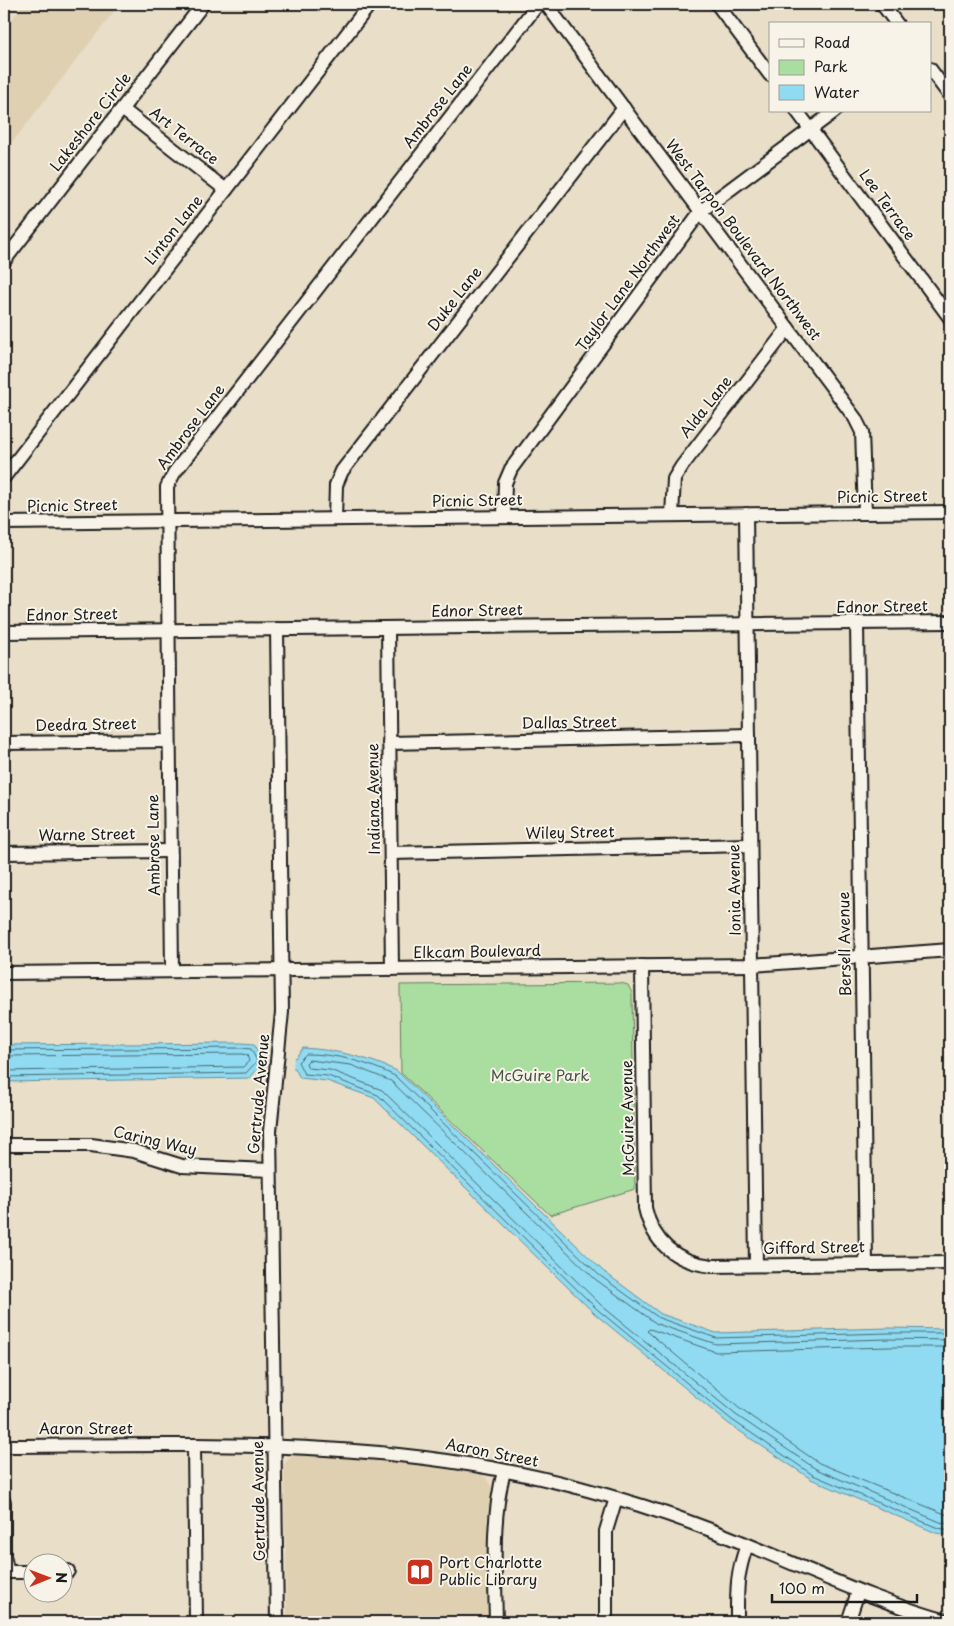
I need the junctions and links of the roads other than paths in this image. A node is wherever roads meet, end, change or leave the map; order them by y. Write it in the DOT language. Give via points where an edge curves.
graph roads {
  1 [pos="203,4"];
  2 [pos="370,4"];
  3 [pos="538,4"];
  4 [pos="546,4"];
  5 [pos="717,4"];
  6 [pos="882,4"];
  7 [pos="896,22"];
  8 [pos="932,72"];
  9 [pos="769,74"];
  10 [pos="950,96"];
  11 [pos="122,108"];
  12 [pos="624,108"];
  13 [pos="798,112"];
  14 [pos="834,112"];
  15 [pos="810,129"];
  16 [pos="226,190"];
  17 [pos="701,211"];
  18 [pos="4,261"];
  19 [pos="950,318"];
  20 [pos="788,328"];
  21 [pos="4,477"];
  22 [pos="950,512"];
  23 [pos="865,513"];
  24 [pos="746,514"];
  25 [pos="672,515"];
  26 [pos="504,517"];
  27 [pos="335,519"];
  28 [pos="166,521"];
  29 [pos="4,523"];
  30 [pos="950,622"];
  31 [pos="858,624"];
  32 [pos="747,625"];
  33 [pos="277,629"];
  34 [pos="388,629"];
  35 [pos="167,630"];
  36 [pos="4,632"];
  37 [pos="749,735"];
  38 [pos="169,741"];
  39 [pos="4,742"];
  40 [pos="390,743"];
  41 [pos="750,845"];
  42 [pos="170,851"];
  43 [pos="4,853"];
  44 [pos="391,853"];
  45 [pos="950,950"];
  46 [pos="862,957"];
  47 [pos="752,965"];
  48 [pos="642,966"];
  49 [pos="392,969"];
  50 [pos="282,970"];
  51 [pos="172,971"];
  52 [pos="4,973"];
  53 [pos="4,1145"];
  54 [pos="270,1170"];
  55 [pos="679,1257"];
  56 [pos="950,1263"];
  57 [pos="866,1264"];
  58 [pos="756,1265"];
  59 [pos="194,1445"];
  60 [pos="274,1445"];
  61 [pos="4,1446"];
  62 [pos="504,1471"];
  63 [pos="616,1498"];
  64 [pos="4,1502"];
  65 [pos="4,1528"];
  66 [pos="747,1545"];
  67 [pos="4,1556"];
  68 [pos="22,1572"];
  69 [pos="858,1592"];
  70 [pos="196,1622"];
  71 [pos="277,1622"];
  72 [pos="496,1622"];
  73 [pos="606,1622"];
  74 [pos="737,1622"];
  75 [pos="848,1622"];
  76 [pos="950,1622"];
  1 -- 11 [label="street, Lakeshore Circle"];
  2 -- 16 [label="street, Linton Lane"];
  3 -- 28 [label="street, Ambrose Lane" via="174,473 167,487"];
  4 -- 12 [label="street, West Tarpon Boulevard Northwest"];
  5 -- 9 [label="street"];
  6 -- 7 [label="street"];
  8 -- 10 [label="street"];
  11 -- 16 [label="street, Art Terrace"];
  11 -- 18 [label="street, Lakeshore Circle"];
  12 -- 17 [label="street, West Tarpon Boulevard Northwest"];
  12 -- 27 [label="street, Duke Lane" via="342,471 336,485"];
  13 -- 15 [label="street, Lee Terrace"];
  14 -- 15 [label="street, Taylor Lane Northwest"];
  15 -- 17 [label="street, Taylor Lane Northwest"];
  15 -- 19 [label="street, Lee Terrace"];
  16 -- 21 [label="street, Linton Lane"];
  17 -- 20 [label="street, West Tarpon Boulevard Northwest"];
  17 -- 26 [label="street, Taylor Lane Northwest" via="511,469 505,483"];
  20 -- 23 [label="street, West Tarpon Boulevard Northwest" via="856,418 862,432"];
  20 -- 25 [label="street, Alda Lane" via="682,466 674,479"];
  22 -- 23 [label="street, Picnic Street"];
  23 -- 24 [label="street, Picnic Street"];
  24 -- 25 [label="street, Picnic Street"];
  24 -- 32 [label="street, Ionia Avenue"];
  25 -- 26 [label="street, Picnic Street"];
  26 -- 27 [label="street, Picnic Street"];
  27 -- 28 [label="street, Picnic Street"];
  28 -- 29 [label="street, Picnic Street"];
  28 -- 35 [label="street, Ambrose Lane"];
  30 -- 31 [label="street, Ednor Street"];
  31 -- 32 [label="street, Ednor Street"];
  31 -- 46 [label="street, Bersell Avenue"];
  32 -- 34 [label="street, Ednor Street"];
  32 -- 37 [label="street, Ionia Avenue"];
  33 -- 34 [label="street, Ednor Street"];
  33 -- 35 [label="street, Ednor Street"];
  33 -- 50 [label="street, Gertrude Avenue"];
  34 -- 40 [label="street, Indiana Avenue"];
  35 -- 36 [label="street, Ednor Street"];
  35 -- 38 [label="street, Ambrose Lane"];
  37 -- 40 [label="street, Dallas Street"];
  37 -- 41 [label="street, Ionia Avenue"];
  38 -- 39 [label="street, Deedra Street"];
  38 -- 42 [label="street, Ambrose Lane"];
  40 -- 44 [label="street, Indiana Avenue"];
  41 -- 44 [label="street, Wiley Street"];
  41 -- 47 [label="street, Ionia Avenue"];
  42 -- 43 [label="street, Warne Street"];
  42 -- 51 [label="street, Ambrose Lane"];
  44 -- 49 [label="street, Indiana Avenue"];
  45 -- 46 [label="street, Elkcam Boulevard"];
  46 -- 47 [label="street, Elkcam Boulevard"];
  46 -- 57 [label="street, Bersell Avenue"];
  47 -- 48 [label="street, Elkcam Boulevard"];
  47 -- 58 [label="street, Ionia Avenue"];
  48 -- 49 [label="street, Elkcam Boulevard"];
  48 -- 55 [label="street, McGuire Avenue" via="645,1208 654,1234"];
  49 -- 50 [label="street, Elkcam Boulevard"];
  50 -- 51 [label="street, Elkcam Boulevard"];
  50 -- 54 [label="street, Gertrude Avenue" via="279,1048 270,1124"];
  51 -- 52 [label="street, Elkcam Boulevard"];
  53 -- 54 [label="street, Caring Way" via="91,1145 134,1151 182,1166"];
  54 -- 60 [label="street, Gertrude Avenue"];
  55 -- 58 [label="street, Gifford Street" via="698,1264"];
  56 -- 57 [label="street, Gifford Street"];
  57 -- 58 [label="street, Gifford Street"];
  59 -- 60 [label="street, Aaron Street"];
  59 -- 61 [label="street, Aaron Street"];
  59 -- 70 [label="street"];
  60 -- 62 [label="street, Aaron Street" via="378,1451"];
  60 -- 71 [label="street, Gertrude Avenue"];
  62 -- 63 [label="street, Aaron Street"];
  62 -- 72 [label="street" via="495,1524"];
  63 -- 66 [label="street, Aaron Street"];
  63 -- 73 [label="street" via="606,1530"];
  64 -- 65 [label="street"];
  65 -- 67 [label="street"];
  66 -- 69 [label="street, Aaron Street"];
  66 -- 74 [label="street" via="738,1569"];
  67 -- 68 [label="street" via="6,1569"];
  69 -- 75 [label="street"];
  69 -- 76 [label="street, Aaron Street"];
}
